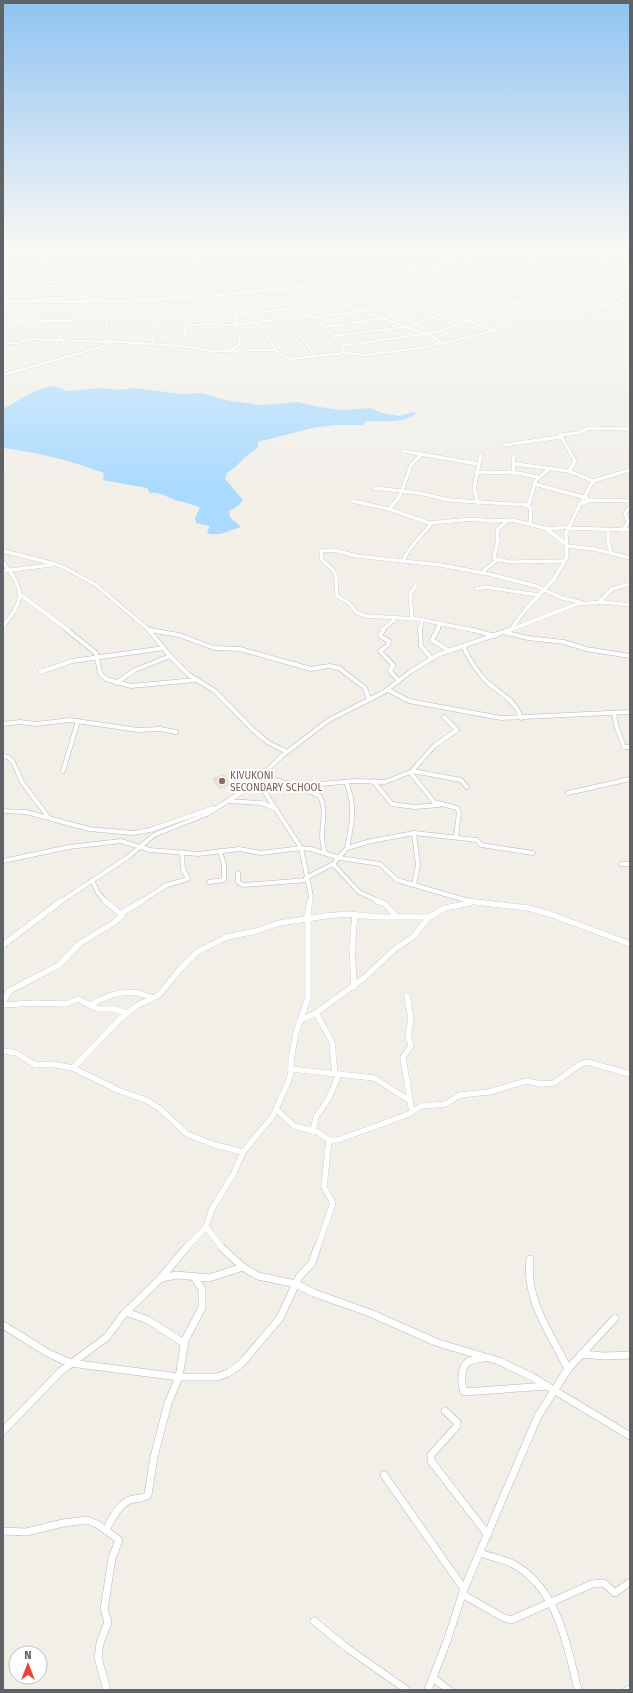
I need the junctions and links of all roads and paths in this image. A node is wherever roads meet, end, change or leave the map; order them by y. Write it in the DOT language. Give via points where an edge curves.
graph roads {
  1 [pos="66,330"];
  2 [pos="105,330"];
  3 [pos="156,330"];
  4 [pos="185,330"];
  5 [pos="237,330"];
  6 [pos="262,330"];
  7 [pos="295,330"];
  8 [pos="328,330"];
  9 [pos="387,330"];
  10 [pos="411,330"];
  11 [pos="442,330"];
  12 [pos="487,330"];
  13 [pos="427,335"];
  14 [pos="333,336"];
  15 [pos="60,339"];
  16 [pos="107,341"];
  17 [pos="3,343"];
  18 [pos="153,344"];
  19 [pos="438,344"];
  20 [pos="179,346"];
  21 [pos="342,346"];
  22 [pos="229,350"];
  23 [pos="276,350"];
  24 [pos="48,351"];
  25 [pos="345,353"];
  26 [pos="315,356"];
  27 [pos="3,375"];
  28 [pos="630,428"];
  29 [pos="560,437"];
  30 [pos="505,445"];
  31 [pos="403,451"];
  32 [pos="421,455"];
  33 [pos="481,455"];
  34 [pos="514,456"];
  35 [pos="478,464"];
  36 [pos="515,464"];
  37 [pos="552,469"];
  38 [pos="630,470"];
  39 [pos="569,471"];
  40 [pos="476,472"];
  41 [pos="514,473"];
  42 [pos="537,477"];
  43 [pos="593,480"];
  44 [pos="534,484"];
  45 [pos="374,488"];
  46 [pos="402,491"];
  47 [pos="584,497"];
  48 [pos="594,500"];
  49 [pos="352,501"];
  50 [pos="630,501"];
  51 [pos="478,502"];
  52 [pos="582,502"];
  53 [pos="528,506"];
  54 [pos="630,507"];
  55 [pos="389,509"];
  56 [pos="509,520"];
  57 [pos="530,523"];
  58 [pos="431,524"];
  59 [pos="568,527"];
  60 [pos="545,528"];
  61 [pos="608,530"];
  62 [pos="623,530"];
  63 [pos="630,530"];
  64 [pos="567,545"];
  65 [pos="3,551"];
  66 [pos="611,553"];
  67 [pos="630,558"];
  68 [pos="496,560"];
  69 [pos="403,561"];
  70 [pos="564,561"];
  71 [pos="3,562"];
  72 [pos="55,564"];
  73 [pos="3,571"];
  74 [pos="10,571"];
  75 [pos="481,573"];
  76 [pos="630,584"];
  77 [pos="416,585"];
  78 [pos="476,589"];
  79 [pos="545,589"];
  80 [pos="21,595"];
  81 [pos="538,596"];
  82 [pos="599,602"];
  83 [pos="582,603"];
  84 [pos="630,605"];
  85 [pos="395,619"];
  86 [pos="412,619"];
  87 [pos="422,620"];
  88 [pos="440,624"];
  89 [pos="3,626"];
  90 [pos="149,629"];
  91 [pos="511,629"];
  92 [pos="503,632"];
  93 [pos="495,636"];
  94 [pos="463,646"];
  95 [pos="164,648"];
  96 [pos="448,650"];
  97 [pos="170,656"];
  98 [pos="630,656"];
  99 [pos="97,658"];
  100 [pos="432,659"];
  101 [pos="40,672"];
  102 [pos="196,680"];
  103 [pos="399,681"];
  104 [pos="116,682"];
  105 [pos="388,690"];
  106 [pos="370,699"];
  107 [pos="630,712"];
  108 [pos="614,713"];
  109 [pos="444,717"];
  110 [pos="521,718"];
  111 [pos="78,721"];
  112 [pos="3,724"];
  113 [pos="176,732"];
  114 [pos="630,747"];
  115 [pos="287,752"];
  116 [pos="3,756"];
  117 [pos="63,771"];
  118 [pos="410,772"];
  119 [pos="259,778"];
  120 [pos="630,779"];
  121 [pos="373,781"];
  122 [pos="346,782"];
  123 [pos="296,786"];
  124 [pos="467,786"];
  125 [pos="568,793"];
  126 [pos="228,801"];
  127 [pos="223,804"];
  128 [pos="441,805"];
  129 [pos="275,808"];
  130 [pos="3,811"];
  131 [pos="49,818"];
  132 [pos="414,834"];
  133 [pos="456,838"];
  134 [pos="142,846"];
  135 [pos="301,848"];
  136 [pos="347,848"];
  137 [pos="220,850"];
  138 [pos="182,852"];
  139 [pos="325,853"];
  140 [pos="533,853"];
  141 [pos="340,858"];
  142 [pos="3,861"];
  143 [pos="333,864"];
  144 [pos="621,864"];
  145 [pos="630,864"];
  146 [pos="238,873"];
  147 [pos="306,879"];
  148 [pos="92,880"];
  149 [pos="209,882"];
  150 [pos="414,885"];
  151 [pos="474,902"];
  152 [pos="122,913"];
  153 [pos="355,915"];
  154 [pos="396,916"];
  155 [pos="429,917"];
  156 [pos="309,919"];
  157 [pos="630,944"];
  158 [pos="3,945"];
  159 [pos="354,987"];
  160 [pos="407,996"];
  161 [pos="153,998"];
  162 [pos="3,1004"];
  163 [pos="90,1005"];
  164 [pos="127,1013"];
  165 [pos="316,1013"];
  166 [pos="301,1020"];
  167 [pos="3,1051"];
  168 [pos="73,1068"];
  169 [pos="291,1069"];
  170 [pos="337,1074"];
  171 [pos="630,1074"];
  172 [pos="409,1100"];
  173 [pos="277,1110"];
  174 [pos="412,1112"];
  175 [pos="313,1131"];
  176 [pos="330,1140"];
  177 [pos="243,1152"];
  178 [pos="206,1228"];
  179 [pos="530,1259"];
  180 [pos="243,1267"];
  181 [pos="161,1278"];
  182 [pos="195,1278"];
  183 [pos="296,1284"];
  184 [pos="126,1312"];
  185 [pos="615,1318"];
  186 [pos="3,1325"];
  187 [pos="185,1344"];
  188 [pos="581,1354"];
  189 [pos="630,1356"];
  190 [pos="486,1357"];
  191 [pos="70,1363"];
  192 [pos="568,1369"];
  193 [pos="179,1377"];
  194 [pos="551,1388"];
  195 [pos="445,1411"];
  196 [pos="3,1431"];
  197 [pos="630,1436"];
  198 [pos="384,1475"];
  199 [pos="106,1530"];
  200 [pos="3,1531"];
  201 [pos="488,1535"];
  202 [pos="480,1553"];
  203 [pos="630,1582"];
  204 [pos="463,1592"];
  205 [pos="550,1601"];
  206 [pos="314,1621"];
  207 [pos="433,1678"];
  208 [pos="107,1690"];
  209 [pos="407,1690"];
  210 [pos="428,1690"];
  211 [pos="449,1690"];
  212 [pos="578,1690"];
  1 -- 15 [label="street"];
  2 -- 16 [label="street" via="103,336"];
  3 -- 18 [label="street"];
  4 -- 20 [label="street" via="184,341"];
  5 -- 22 [label="street" via="236,337 240,344"];
  6 -- 23 [label="street"];
  7 -- 26 [label="street"];
  8 -- 14 [label="street"];
  9 -- 14 [label="street"];
  10 -- 13 [label="street"];
  11 -- 13 [label="street"];
  12 -- 19 [label="street"];
  13 -- 19 [label="street" via="439,340"];
  13 -- 21 [label="street"];
  14 -- 21 [label="street"];
  15 -- 16 [label="street"];
  15 -- 17 [label="street"];
  15 -- 24 [label="street"];
  16 -- 18 [label="street"];
  16 -- 27 [label="street" via="105,346"];
  18 -- 20 [label="street"];
  19 -- 25 [label="street" via="366,355"];
  20 -- 22 [label="street" via="211,351"];
  21 -- 25 [label="street"];
  22 -- 23 [label="street"];
  23 -- 26 [label="street" via="289,359"];
  25 -- 26 [label="street"];
  28 -- 29 [label="street" via="588,428 579,433"];
  29 -- 30 [label="street"];
  29 -- 39 [label="street" via="575,461"];
  31 -- 32 [label="street"];
  32 -- 35 [label="street"];
  32 -- 46 [label="street" via="411,466"];
  33 -- 35 [label="street"];
  34 -- 36 [label="street"];
  35 -- 40 [label="street"];
  36 -- 37 [label="street"];
  36 -- 41 [label="street"];
  37 -- 39 [label="street"];
  37 -- 42 [label="street"];
  38 -- 43 [label="street"];
  39 -- 43 [label="street"];
  40 -- 41 [label="street"];
  40 -- 51 [label="street" via="474,488"];
  41 -- 42 [label="street"];
  42 -- 44 [label="street"];
  43 -- 47 [label="street"];
  44 -- 47 [label="street"];
  44 -- 53 [label="street"];
  45 -- 46 [label="street"];
  46 -- 51 [label="street" via="449,500"];
  46 -- 55 [label="street"];
  47 -- 48 [label="street"];
  47 -- 52 [label="street"];
  48 -- 50 [label="street"];
  48 -- 52 [label="street"];
  49 -- 55 [label="street"];
  51 -- 53 [label="street"];
  52 -- 59 [label="street"];
  53 -- 57 [label="street" via="531,508"];
  54 -- 62 [label="street" via="624,514 628,522"];
  55 -- 58 [label="street"];
  56 -- 57 [label="street"];
  56 -- 58 [label="street" via="472,519"];
  56 -- 68 [label="street" via="497,530 498,541 494,555"];
  57 -- 60 [label="street"];
  58 -- 69 [label="street" via="407,551"];
  59 -- 60 [label="street"];
  59 -- 61 [label="street"];
  59 -- 64 [label="street"];
  60 -- 64 [label="street"];
  61 -- 62 [label="street"];
  61 -- 66 [label="street"];
  62 -- 63 [label="street"];
  64 -- 66 [label="street"];
  64 -- 70 [label="street"];
  65 -- 72 [label="street"];
  66 -- 67 [label="street"];
  68 -- 70 [label="street"];
  68 -- 75 [label="street"];
  69 -- 75 [label="street"];
  69 -- 85 [label="street" via="357,556 333,550 320,552 322,560 331,567 338,578 336,591 339,597 360,614"];
  70 -- 79 [label="street" via="554,580"];
  71 -- 74 [label="street"];
  72 -- 74 [label="street"];
  72 -- 90 [label="street" via="96,585"];
  73 -- 74 [label="street"];
  74 -- 80 [label="street"];
  75 -- 79 [label="street"];
  76 -- 82 [label="street" via="612,589"];
  77 -- 86 [label="street" via="410,594"];
  78 -- 81 [label="street" via="486,587"];
  79 -- 81 [label="street"];
  79 -- 83 [label="street" via="562,598"];
  80 -- 89 [label="street" via="17,608"];
  80 -- 99 [label="street" via="83,642 96,653"];
  81 -- 91 [label="street"];
  82 -- 83 [label="street"];
  82 -- 84 [label="street"];
  83 -- 91 [label="street"];
  85 -- 86 [label="street"];
  85 -- 103 [label="street" via="380,631 380,636 389,641 380,651 393,665 390,671"];
  86 -- 87 [label="street"];
  87 -- 88 [label="street"];
  87 -- 100 [label="street" via="418,642"];
  88 -- 93 [label="street"];
  88 -- 96 [label="street" via="432,640"];
  90 -- 95 [label="street"];
  90 -- 106 [label="street" via="179,635 214,648 240,649 292,665 339,668 365,688"];
  91 -- 92 [label="street"];
  92 -- 93 [label="street"];
  92 -- 98 [label="street" via="564,642 586,650"];
  93 -- 94 [label="street"];
  94 -- 96 [label="street"];
  94 -- 110 [label="street" via="477,671 512,701"];
  95 -- 97 [label="street"];
  95 -- 99 [label="street"];
  96 -- 100 [label="street"];
  97 -- 102 [label="street"];
  97 -- 104 [label="street" via="129,672"];
  99 -- 101 [label="street" via="65,663"];
  99 -- 104 [label="street" via="101,675"];
  100 -- 103 [label="street"];
  102 -- 104 [label="street" via="133,686"];
  102 -- 115 [label="street" via="219,694 269,743"];
  103 -- 105 [label="street"];
  105 -- 106 [label="street"];
  105 -- 110 [label="street" via="406,700 438,708 492,717"];
  106 -- 115 [label="street" via="332,717"];
  107 -- 108 [label="street"];
  108 -- 110 [label="street" via="558,714"];
  108 -- 114 [label="street" via="623,744"];
  109 -- 118 [label="street" via="457,730 434,746"];
  111 -- 112 [label="street"];
  111 -- 113 [label="street" via="138,730 160,729"];
  111 -- 117 [label="street"];
  115 -- 119 [label="street"];
  116 -- 131 [label="street" via="13,762 22,782"];
  118 -- 121 [label="street" via="390,781"];
  118 -- 124 [label="street" via="461,780"];
  118 -- 128 [label="street" via="431,799"];
  119 -- 123 [label="street"];
  119 -- 126 [label="street"];
  119 -- 129 [label="street"];
  120 -- 125 [label="street"];
  121 -- 122 [label="street"];
  121 -- 128 [label="street" via="392,804 414,807"];
  122 -- 123 [label="street"];
  122 -- 136 [label="street" via="351,790 354,810"];
  123 -- 139 [label="street" via="323,800 325,811 319,834"];
  126 -- 127 [label="street"];
  126 -- 129 [label="street" via="260,803"];
  127 -- 131 [label="street" via="150,830 134,833 85,828"];
  127 -- 134 [label="street" via="202,816 159,832"];
  128 -- 133 [label="street" via="455,807 458,810"];
  129 -- 135 [label="street"];
  130 -- 131 [label="street" via="20,811"];
  132 -- 133 [label="street"];
  132 -- 136 [label="street"];
  132 -- 150 [label="street" via="418,865"];
  133 -- 140 [label="street" via="474,839 479,844 495,848"];
  134 -- 138 [label="street" via="152,850"];
  134 -- 142 [label="street" via="121,841 102,842"];
  134 -- 148 [label="street"];
  135 -- 137 [label="street" via="261,853 241,849"];
  135 -- 139 [label="street"];
  135 -- 147 [label="street"];
  136 -- 141 [label="street"];
  137 -- 138 [label="street" via="198,854"];
  137 -- 149 [label="street" via="224,880"];
  138 -- 152 [label="street" via="182,869 188,879 167,885"];
  139 -- 141 [label="street"];
  141 -- 143 [label="street"];
  141 -- 150 [label="street" via="380,864 397,880"];
  143 -- 147 [label="street"];
  143 -- 154 [label="street" via="359,892 385,904"];
  144 -- 145 [label="street"];
  146 -- 147 [label="street" via="238,882 243,885"];
  147 -- 156 [label="street" via="311,896"];
  148 -- 152 [label="street" via="108,906"];
  148 -- 158 [label="street"];
  150 -- 151 [label="street"];
  151 -- 155 [label="street" via="445,908"];
  151 -- 157 [label="street" via="528,908"];
  152 -- 162 [label="street" via="115,922 79,944 59,965 9,991"];
  153 -- 154 [label="street"];
  153 -- 156 [label="street"];
  153 -- 159 [label="street" via="352,946"];
  154 -- 155 [label="street"];
  155 -- 159 [label="street" via="413,937 396,948"];
  156 -- 161 [label="street" via="280,923 234,935 201,949 179,970 159,995"];
  156 -- 166 [label="street" via="309,989 307,1005"];
  159 -- 165 [label="street"];
  160 -- 172 [label="street" via="411,1019 408,1036 411,1046 403,1057"];
  161 -- 163 [label="street" via="130,993 102,999"];
  161 -- 164 [label="street"];
  162 -- 163 [label="street" via="66,1004 76,999"];
  163 -- 164 [label="street" via="100,1010 113,1009"];
  164 -- 168 [label="street"];
  165 -- 166 [label="street"];
  165 -- 170 [label="street" via="332,1042"];
  166 -- 169 [label="street" via="295,1037"];
  167 -- 168 [label="street" via="16,1053 35,1066 51,1064"];
  168 -- 177 [label="street" via="120,1091 150,1102 187,1134"];
  169 -- 170 [label="street"];
  169 -- 173 [label="street"];
  170 -- 172 [label="street" via="374,1078"];
  170 -- 175 [label="street" via="329,1098 316,1117"];
  171 -- 174 [label="street" via="587,1062 554,1083 526,1081 489,1092 459,1095 446,1104 421,1106"];
  172 -- 174 [label="street"];
  173 -- 175 [label="street" via="294,1126"];
  173 -- 177 [label="street"];
  174 -- 176 [label="street" via="344,1138"];
  175 -- 176 [label="street"];
  176 -- 183 [label="street" via="324,1187 333,1200 332,1208 312,1263"];
  177 -- 178 [label="street" via="234,1173 212,1209"];
  178 -- 180 [label="street" via="218,1244"];
  178 -- 181 [label="street" via="173,1261"];
  179 -- 192 [label="street" via="528,1278 536,1304 547,1332"];
  180 -- 182 [label="street" via="209,1278"];
  180 -- 183 [label="street" via="264,1278"];
  181 -- 182 [label="street" via="177,1275"];
  181 -- 184 [label="street"];
  182 -- 187 [label="street" via="202,1289 203,1303"];
  183 -- 190 [label="street" via="438,1342"];
  183 -- 193 [label="street" via="280,1318 241,1364 217,1377"];
  184 -- 187 [label="street" via="148,1320"];
  184 -- 191 [label="street" via="107,1337 91,1351"];
  185 -- 188 [label="street"];
  186 -- 191 [label="street"];
  187 -- 193 [label="street"];
  188 -- 189 [label="street"];
  188 -- 192 [label="street"];
  190 -- 194 [label="street" via="519,1370"];
  190 -- 194 [label="street" via="468,1362 466,1365 462,1386 464,1392 503,1388"];
  191 -- 193 [label="street"];
  191 -- 196 [label="street"];
  192 -- 194 [label="street"];
  193 -- 199 [label="street" via="165,1413 148,1495 123,1504"];
  194 -- 197 [label="street"];
  194 -- 201 [label="street"];
  195 -- 201 [label="street" via="457,1422 457,1426 432,1455 431,1461"];
  198 -- 204 [label="street"];
  199 -- 200 [label="street" via="87,1520 26,1532"];
  199 -- 208 [label="street" via="119,1541 114,1551 104,1609 108,1626 98,1650"];
  201 -- 202 [label="street"];
  202 -- 204 [label="street"];
  202 -- 205 [label="street" via="516,1566 529,1576"];
  203 -- 205 [label="street" via="614,1593 604,1583 592,1584"];
  204 -- 205 [label="street" via="482,1607 508,1620"];
  204 -- 207 [label="street"];
  205 -- 212 [label="street" via="561,1624"];
  206 -- 209 [label="street" via="347,1648"];
  207 -- 210 [label="street"];
  207 -- 211 [label="street"];
}
